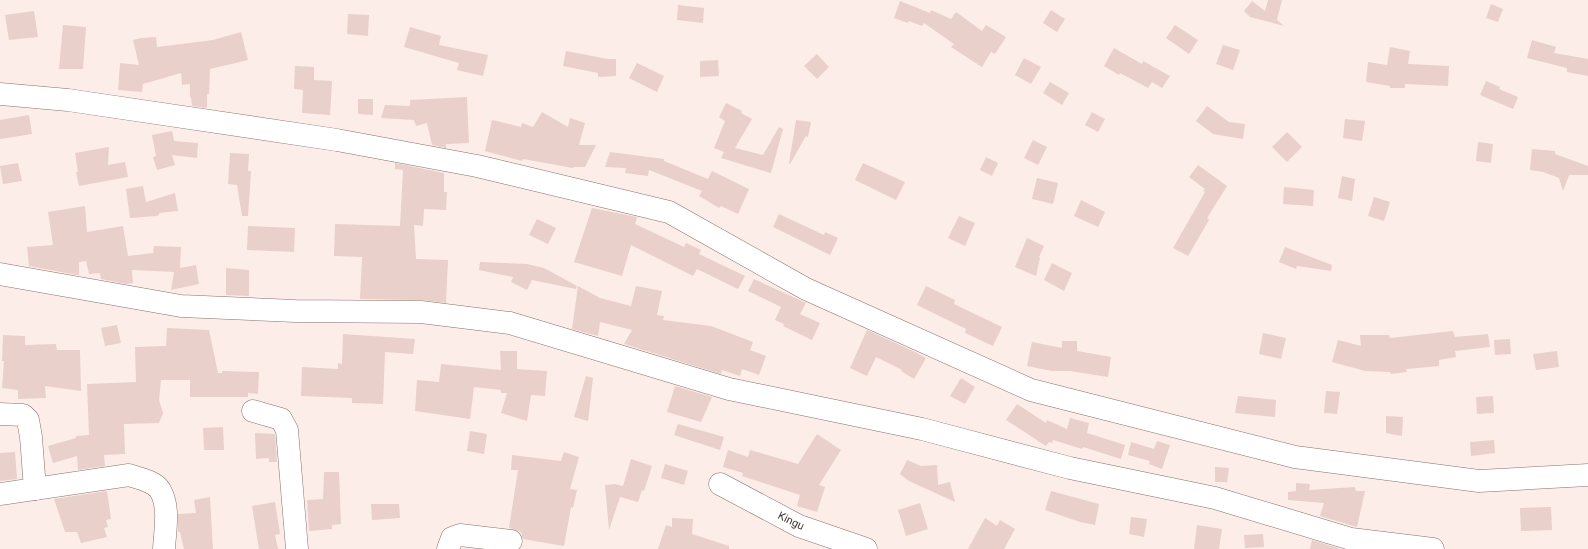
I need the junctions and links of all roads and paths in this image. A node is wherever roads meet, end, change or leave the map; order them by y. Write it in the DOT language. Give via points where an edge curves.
graph roads {
  1 [pos="0,94"];
  2 [pos="0,274"];
  3 [pos="253,411"];
  4 [pos="0,414"];
  5 [pos="1588,475"];
  6 [pos="720,484"];
  7 [pos="34,489"];
  8 [pos="0,494"];
  9 [pos="511,541"];
  10 [pos="164,549"];
  11 [pos="297,549"];
  12 [pos="448,549"];
  13 [pos="866,549"];
  14 [pos="1433,549"];
  1 -- 5 [label="street" via="68,100 337,140 477,166 669,212 806,289 1031,390 1295,457 1479,481"];
  2 -- 14 [label="street" via="181,306 295,311 421,312 510,323 729,389 922,430 1070,468 1216,498 1351,539"];
  3 -- 11 [label="street" via="282,419 287,430"];
  4 -- 7 [label="street" via="23,415 28,420"];
  6 -- 13 [label="street, Kingu" via="799,526"];
  7 -- 8 [label="street"];
  7 -- 10 [label="street" via="129,475 146,481 159,489 166,506"];
  9 -- 12 [label="street" via="460,535 452,538"];
}
